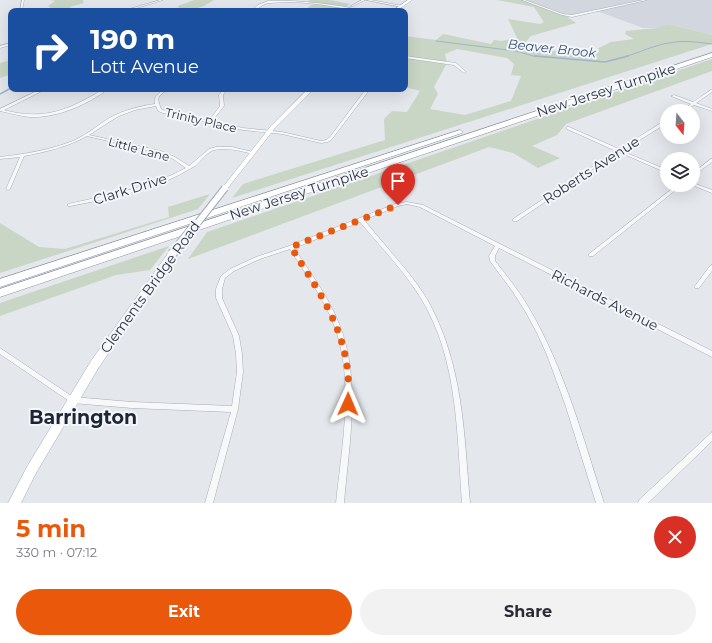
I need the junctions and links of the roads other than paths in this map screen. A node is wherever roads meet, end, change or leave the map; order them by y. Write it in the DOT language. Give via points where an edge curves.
graph roads {
  1 [pos="162,0"];
  2 [pos="364,0"];
  3 [pos="367,0"];
  4 [pos="409,0"];
  5 [pos="524,0"];
  6 [pos="646,0"];
  7 [pos="352,6"];
  8 [pos="402,6"];
  9 [pos="134,8"];
  10 [pos="257,8"];
  11 [pos="348,8"];
  12 [pos="399,8"];
  13 [pos="712,49"];
  14 [pos="712,55"];
  15 [pos="408,57"];
  16 [pos="465,72"];
  17 [pos="712,91"];
  18 [pos="38,92"];
  19 [pos="101,92"];
  20 [pos="162,92"];
  21 [pos="223,92"];
  22 [pos="308,92"];
  23 [pos="366,92"];
  24 [pos="673,96"];
  25 [pos="694,104"];
  26 [pos="156,105"];
  27 [pos="700,106"];
  28 [pos="0,110"];
  29 [pos="712,110"];
  30 [pos="209,123"];
  31 [pos="660,126"];
  32 [pos="568,128"];
  33 [pos="270,132"];
  34 [pos="86,135"];
  35 [pos="621,151"];
  36 [pos="253,153"];
  37 [pos="22,156"];
  38 [pos="0,158"];
  39 [pos="712,160"];
  40 [pos="189,168"];
  41 [pos="660,169"];
  42 [pos="700,169"];
  43 [pos="700,187"];
  44 [pos="8,189"];
  45 [pos="671,192"];
  46 [pos="712,192"];
  47 [pos="70,205"];
  48 [pos="361,220"];
  49 [pos="515,220"];
  50 [pos="498,245"];
  51 [pos="291,247"];
  52 [pos="591,255"];
  53 [pos="712,267"];
  54 [pos="0,283"];
  55 [pos="697,287"];
  56 [pos="0,293"];
  57 [pos="0,351"];
  58 [pos="712,354"];
  59 [pos="72,400"];
  60 [pos="235,409"];
  61 [pos="712,436"];
  62 [pos="14,503"];
  63 [pos="210,503"];
  64 [pos="340,503"];
  65 [pos="466,503"];
  66 [pos="600,503"];
  67 [pos="642,503"];
  1 -- 9 [label="street"];
  2 -- 7 [label="street"];
  3 -- 8 [label="street"];
  4 -- 8 [label="main road"];
  5 -- 6 [label="street" via="572,16"];
  8 -- 12 [label="main road"];
  10 -- 11 [label="street" via="266,2 284,0"];
  13 -- 54 [label="highway, New Jersey Turnpike"];
  14 -- 56 [label="highway, New Jersey Turnpike"];
  15 -- 16 [label="street" via="455,64"];
  17 -- 25 [label="street"];
  18 -- 28 [label="street"];
  19 -- 28 [label="street" via="77,106 49,115 22,116"];
  20 -- 26 [label="street, Trinity Place" via="158,95"];
  21 -- 30 [label="street" via="222,106"];
  22 -- 33 [label="main road, Clements Bridge Road"];
  23 -- 33 [label="street, Trinity Place" via="327,141 320,142"];
  24 -- 25 [label="street"];
  26 -- 30 [label="street, Trinity Place" via="164,112"];
  26 -- 34 [label="street" via="124,113"];
  27 -- 29 [label="street"];
  30 -- 33 [label="street, Trinity Place"];
  31 -- 35 [label="street, Roberts Avenue"];
  32 -- 35 [label="street"];
  33 -- 36 [label="main road, Clements Bridge Road"];
  34 -- 37 [label="street" via="57,148"];
  34 -- 40 [label="street, Little Lane" via="160,152"];
  35 -- 41 [label="street"];
  35 -- 49 [label="street, Roberts Avenue"];
  36 -- 40 [label="street, Clark Drive" via="214,148"];
  36 -- 59 [label="main road, Clements Bridge Road, bridge" via="172,254"];
  37 -- 38 [label="street"];
  37 -- 44 [label="street"];
  39 -- 42 [label="street"];
  40 -- 47 [label="street, Clark Drive" via="151,185"];
  43 -- 46 [label="street"];
  45 -- 52 [label="street"];
  48 -- 50 [label="street, Richards Avenue" via="398,205 413,204"];
  48 -- 51 [label="street, Richards Avenue"];
  48 -- 65 [label="street" via="423,299 442,338 452,367 457,400"];
  50 -- 58 [label="street, Richards Avenue"];
  50 -- 66 [label="street" via="492,256 493,261 527,308 558,373"];
  51 -- 60 [label="street, Richards Avenue" via="232,270 218,288 219,298 236,336 240,354"];
  51 -- 64 [label="street" via="328,305 346,358 349,390"];
  53 -- 55 [label="street"];
  57 -- 59 [label="street"];
  59 -- 60 [label="street"];
  59 -- 62 [label="main road, Clements Bridge Road"];
  60 -- 63 [label="street"];
  61 -- 67 [label="street"];
}
